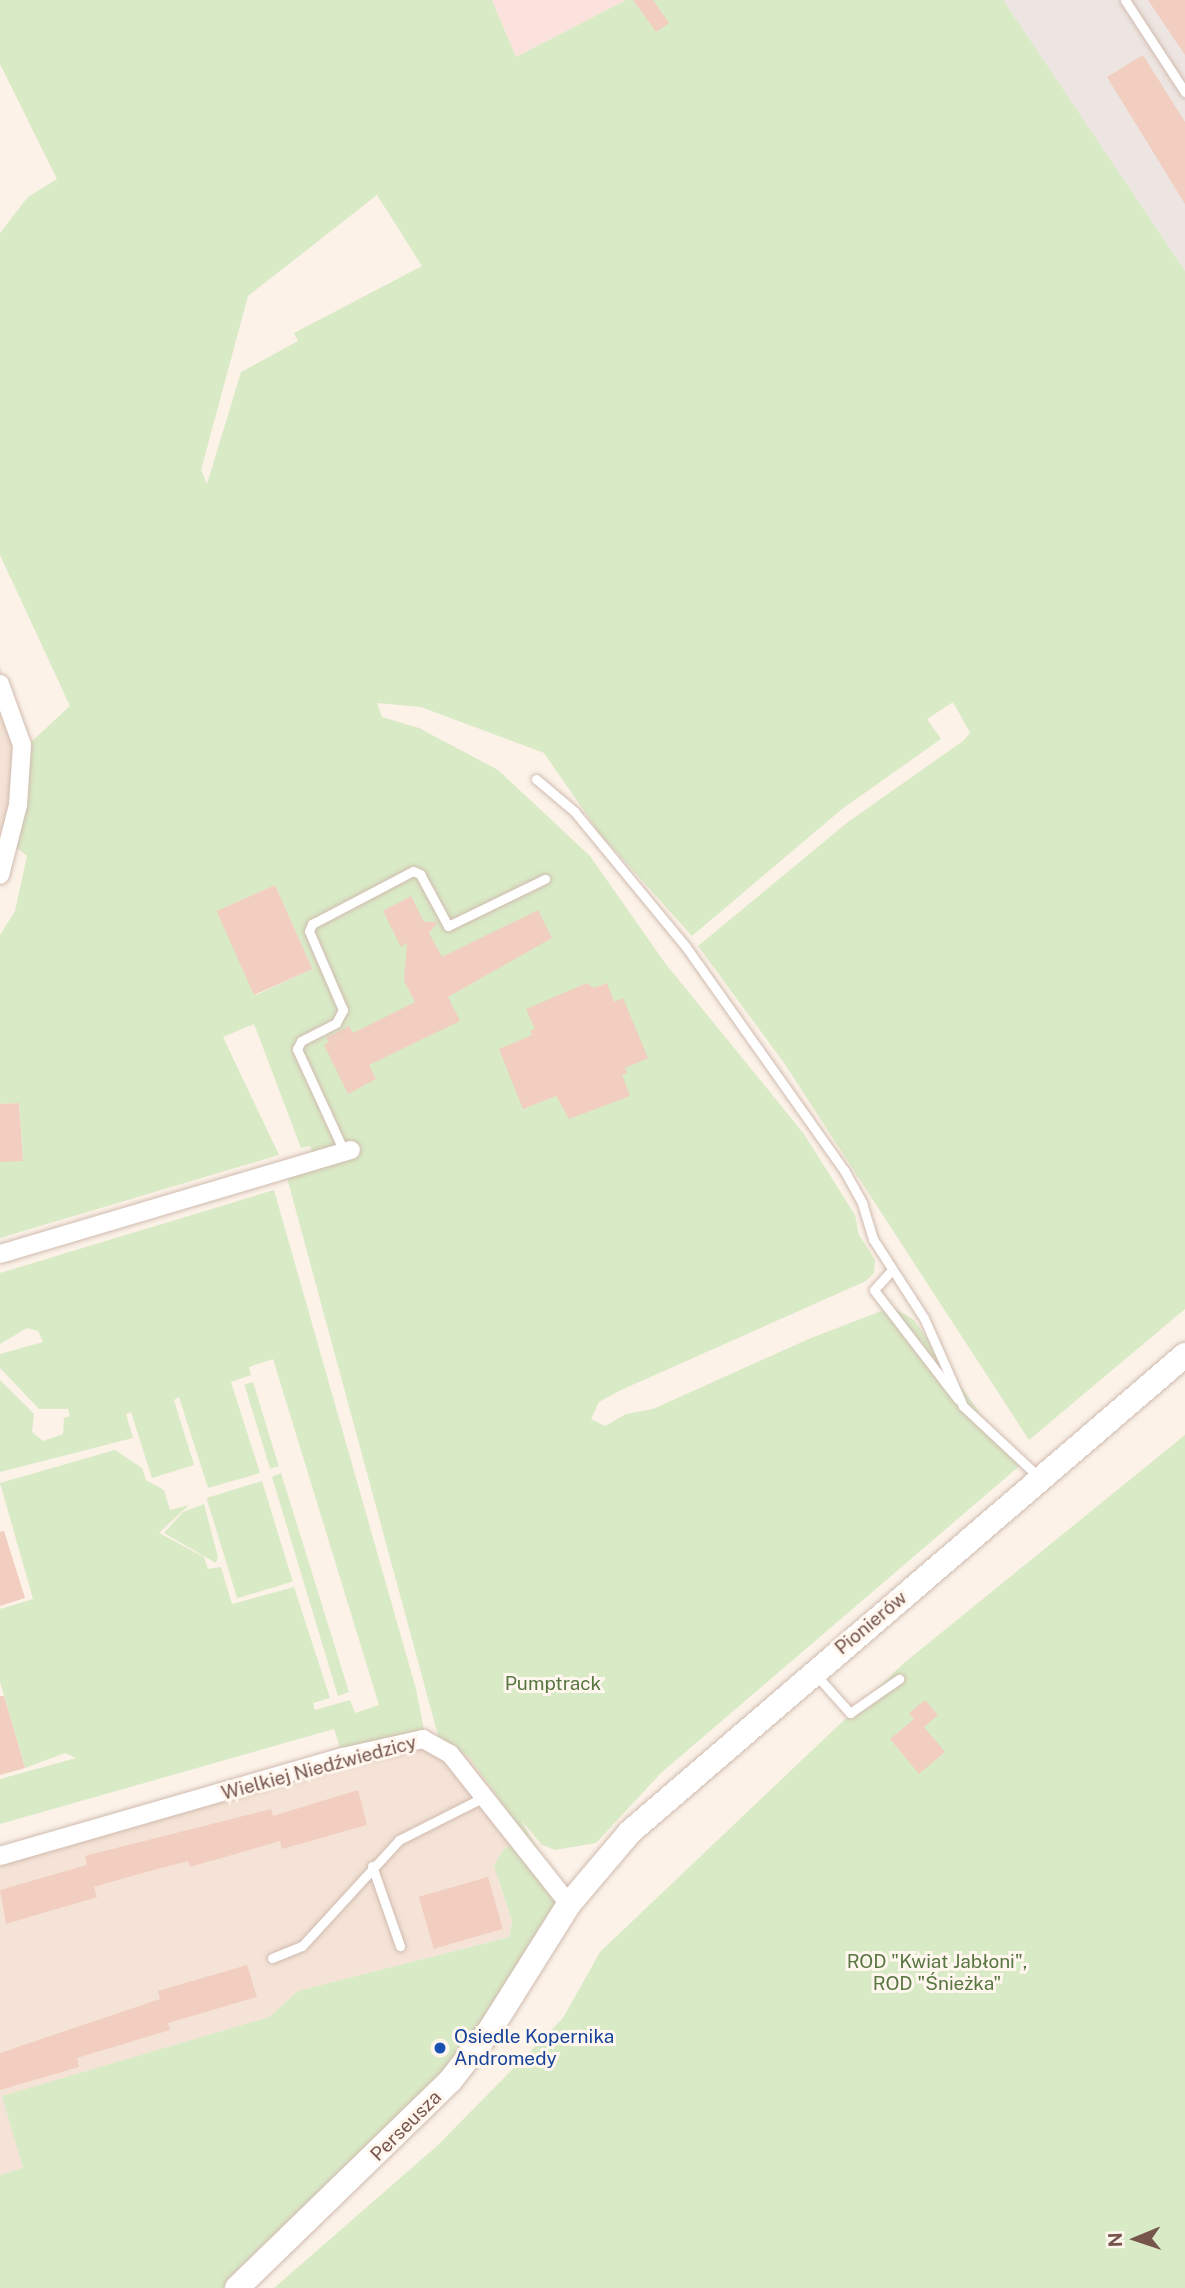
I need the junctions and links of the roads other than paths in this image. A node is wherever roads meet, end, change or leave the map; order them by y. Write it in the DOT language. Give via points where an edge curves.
graph roads {
  1 [pos="1125,0"];
  2 [pos="1185,92"];
  3 [pos="0,684"];
  4 [pos="536,779"];
  5 [pos="0,875"];
  6 [pos="545,879"];
  7 [pos="351,1150"];
  8 [pos="0,1254"];
  9 [pos="891,1271"];
  10 [pos="1185,1354"];
  11 [pos="963,1406"];
  12 [pos="1040,1479"];
  13 [pos="814,1672"];
  14 [pos="899,1679"];
  15 [pos="484,1797"];
  16 [pos="0,1856"];
  17 [pos="372,1866"];
  18 [pos="569,1904"];
  19 [pos="400,1946"];
  20 [pos="272,1958"];
  21 [pos="237,2288"];
  1 -- 2 [label="lane"];
  3 -- 5 [label="street" via="22,744 18,806"];
  4 -- 9 [label="lane" via="574,811 686,947 844,1171"];
  6 -- 7 [label="lane" via="448,926 420,874 413,872 312,924 309,931 343,1010 336,1023 301,1041 297,1049 342,1147"];
  7 -- 8 [label="street"];
  9 -- 11 [label="lane" via="924,1318"];
  9 -- 11 [label="lane" via="874,1290"];
  10 -- 12 [label="street, Pionierów"];
  11 -- 12 [label="lane"];
  12 -- 13 [label="street, Pionierów"];
  13 -- 14 [label="lane" via="850,1713"];
  13 -- 18 [label="street, Pionierów" via="653,1809"];
  15 -- 16 [label="street, Wielkiej Niedźwiedzicy" via="450,1754 433,1742 417,1739"];
  15 -- 17 [label="lane" via="398,1840"];
  15 -- 18 [label="street, Wielkiej Niedźwiedzicy"];
  17 -- 19 [label="lane"];
  17 -- 20 [label="lane" via="302,1946"];
  18 -- 21 [label="street, Perseusza" via="490,2030 450,2081"];
}
